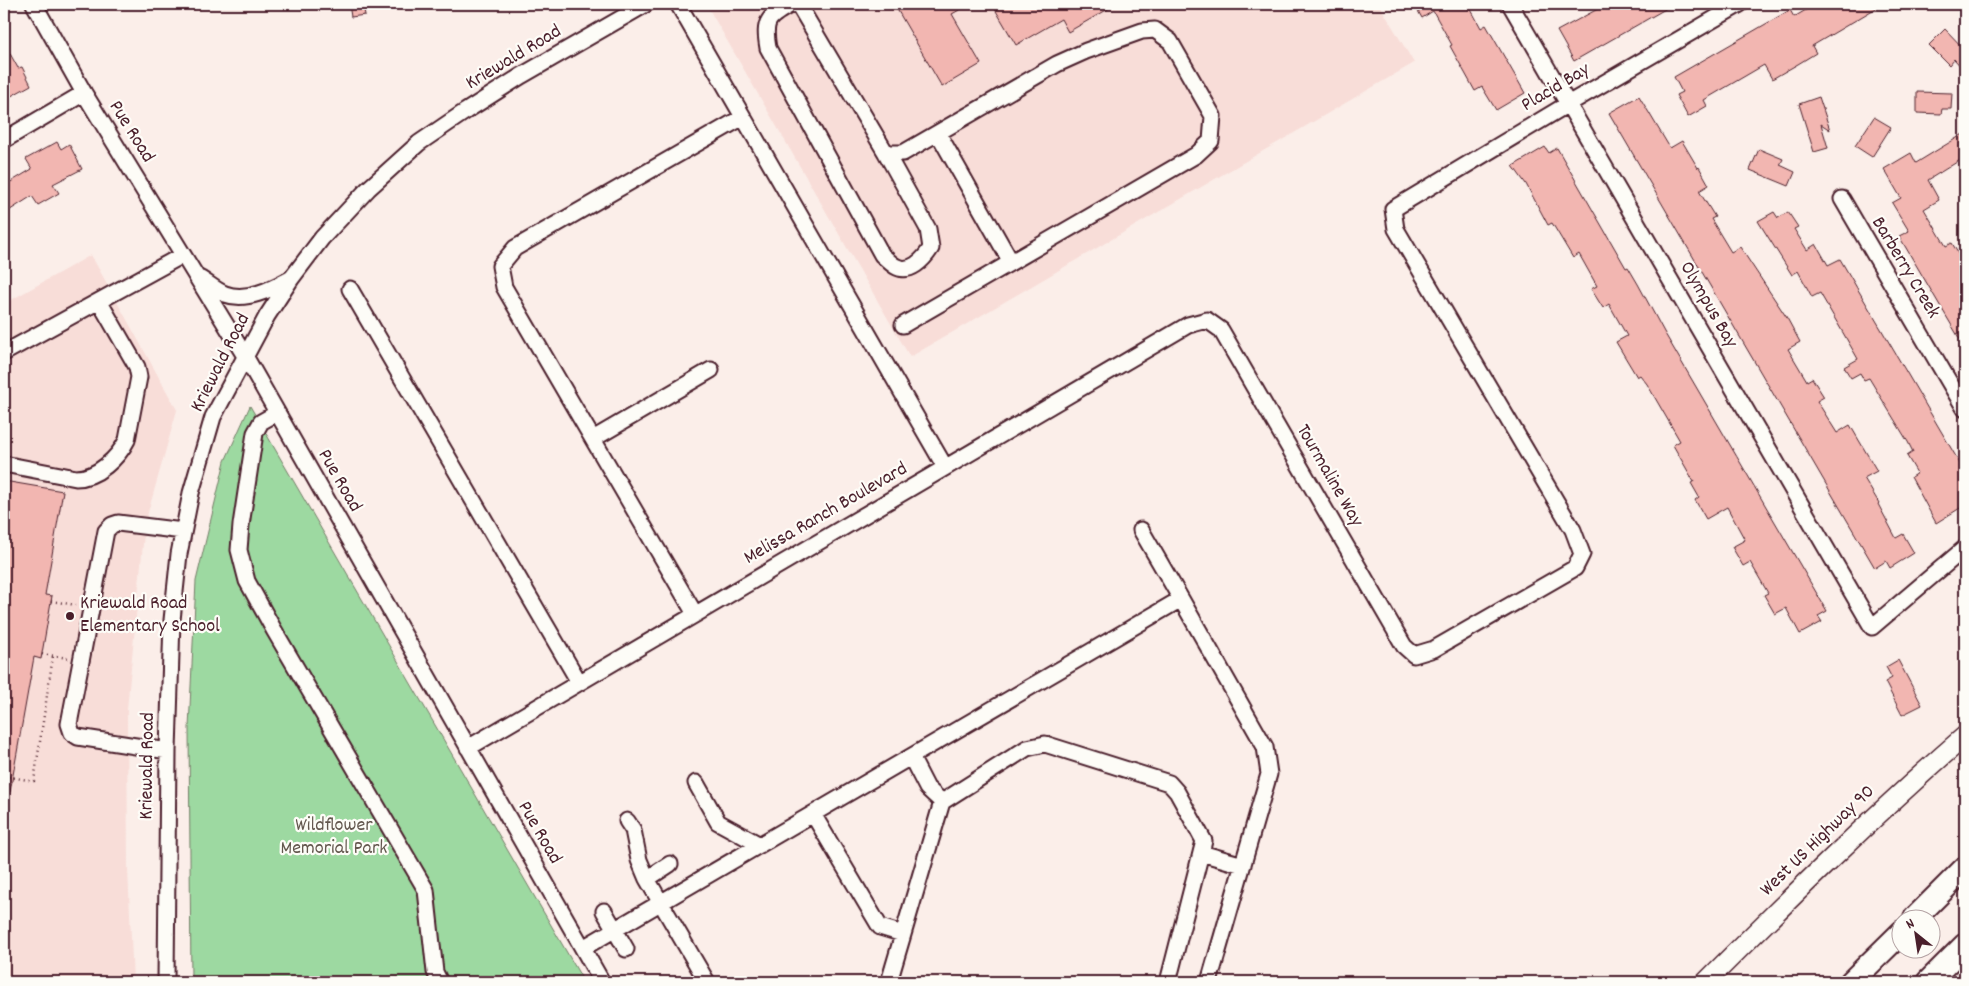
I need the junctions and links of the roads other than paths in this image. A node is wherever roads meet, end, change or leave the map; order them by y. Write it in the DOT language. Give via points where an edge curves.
graph roads {
  1 [pos="34,4"];
  2 [pos="646,4"];
  3 [pos="678,4"];
  4 [pos="792,4"];
  5 [pos="798,4"];
  6 [pos="1510,4"];
  7 [pos="1740,4"];
  8 [pos="84,93"];
  9 [pos="1568,104"];
  10 [pos="743,117"];
  11 [pos="938,133"];
  12 [pos="4,140"];
  13 [pos="886,153"];
  14 [pos="1842,199"];
  15 [pos="183,254"];
  16 [pos="1011,262"];
  17 [pos="196,276"];
  18 [pos="291,279"];
  19 [pos="350,290"];
  20 [pos="99,301"];
  21 [pos="1207,320"];
  22 [pos="903,325"];
  23 [pos="4,353"];
  24 [pos="245,356"];
  25 [pos="710,370"];
  26 [pos="1965,409"];
  27 [pos="276,413"];
  28 [pos="593,439"];
  29 [pos="4,464"];
  30 [pos="945,467"];
  31 [pos="1141,530"];
  32 [pos="183,531"];
  33 [pos="1965,548"];
  34 [pos="1181,599"];
  35 [pos="695,614"];
  36 [pos="1414,655"];
  37 [pos="579,682"];
  38 [pos="1965,736"];
  39 [pos="468,748"];
  40 [pos="168,751"];
  41 [pos="912,756"];
  42 [pos="696,783"];
  43 [pos="942,802"];
  44 [pos="813,814"];
  45 [pos="627,821"];
  46 [pos="760,845"];
  47 [pos="1201,853"];
  48 [pos="670,864"];
  49 [pos="1243,865"];
  50 [pos="1965,868"];
  51 [pos="647,879"];
  52 [pos="661,903"];
  53 [pos="1925,908"];
  54 [pos="604,911"];
  55 [pos="614,930"];
  56 [pos="903,934"];
  57 [pos="1892,942"];
  58 [pos="1965,945"];
  59 [pos="583,948"];
  60 [pos="626,949"];
  61 [pos="166,982"];
  62 [pos="440,982"];
  63 [pos="602,982"];
  64 [pos="707,982"];
  65 [pos="889,982"];
  66 [pos="1168,982"];
  67 [pos="1209,982"];
  68 [pos="1706,982"];
  69 [pos="1851,982"];
  70 [pos="1928,982"];
  1 -- 8 [label="street, Pue Road"];
  2 -- 18 [label="street, Kriewald Road" via="521,76 419,143 368,189 322,238"];
  3 -- 10 [label="street"];
  4 -- 13 [label="street" via="772,15 768,22 765,30 768,48 882,255 896,267 908,268 923,260 931,248 928,229"];
  5 -- 13 [label="street"];
  6 -- 9 [label="street, Olympus Bay"];
  7 -- 9 [label="street, Placid Bay"];
  8 -- 12 [label="street"];
  8 -- 15 [label="street, Pue Road"];
  9 -- 33 [label="street, Olympus Bay" via="1872,627"];
  9 -- 36 [label="street, Placid Bay" via="1393,209 1396,229 1573,530 1582,554 1575,568 1434,649"];
  10 -- 28 [label="street" via="515,248 500,266 504,287"];
  10 -- 30 [label="street"];
  11 -- 13 [label="street" via="903,153"];
  11 -- 16 [label="street"];
  11 -- 16 [label="street" via="1057,64 1142,30 1155,30 1170,41 1213,116 1211,141 1196,155"];
  14 -- 26 [label="street, Barberry Creek"];
  15 -- 17 [label="street, Pue Road"];
  15 -- 20 [label="street"];
  16 -- 22 [label="street"];
  17 -- 18 [label="street" via="223,294 234,297 271,289"];
  17 -- 24 [label="street, Pue Road"];
  18 -- 24 [label="street, Kriewald Road"];
  19 -- 37 [label="street"];
  20 -- 23 [label="street"];
  20 -- 29 [label="street" via="137,366 139,376 124,447 84,478"];
  21 -- 30 [label="street, Melissa Ranch Boulevard" via="1188,325"];
  21 -- 36 [label="street, Tourmaline Way" via="1221,330 1404,646"];
  24 -- 27 [label="street, Pue Road"];
  24 -- 32 [label="street, Kriewald Road" via="213,417"];
  25 -- 28 [label="street"];
  27 -- 39 [label="street, Pue Road"];
  27 -- 62 [label="street" via="260,422 255,433 239,550 247,581 426,890 434,972"];
  28 -- 35 [label="street"];
  30 -- 35 [label="street, Melissa Ranch Boulevard"];
  31 -- 34 [label="street"];
  32 -- 40 [label="street, Kriewald Road" via="172,620"];
  32 -- 40 [label="street" via="118,522 106,532 69,724 72,733 78,737"];
  34 -- 41 [label="street"];
  34 -- 49 [label="street" via="1265,747 1268,774"];
  35 -- 37 [label="street, Melissa Ranch Boulevard"];
  37 -- 39 [label="street, Melissa Ranch Boulevard"];
  38 -- 68 [label="main road, West US Highway 90" via="1815,873"];
  39 -- 59 [label="street, Pue Road"];
  40 -- 61 [label="street, Kriewald Road"];
  41 -- 43 [label="street" via="927,788"];
  41 -- 44 [label="street"];
  42 -- 46 [label="street" via="718,822"];
  43 -- 47 [label="street" via="1026,748 1045,744 1169,783 1204,841"];
  43 -- 56 [label="street"];
  44 -- 46 [label="street"];
  44 -- 56 [label="street" via="880,928"];
  45 -- 51 [label="street" via="633,830"];
  46 -- 52 [label="street"];
  47 -- 49 [label="street"];
  47 -- 66 [label="street"];
  48 -- 51 [label="street"];
  49 -- 67 [label="street"];
  50 -- 53 [label="highway"];
  51 -- 52 [label="street"];
  52 -- 55 [label="street"];
  52 -- 64 [label="street"];
  54 -- 55 [label="street"];
  55 -- 59 [label="street"];
  55 -- 60 [label="street"];
  56 -- 65 [label="street"];
  57 -- 69 [label="highway"];
  58 -- 70 [label="highway"];
  59 -- 63 [label="street, Pue Road"];
}
